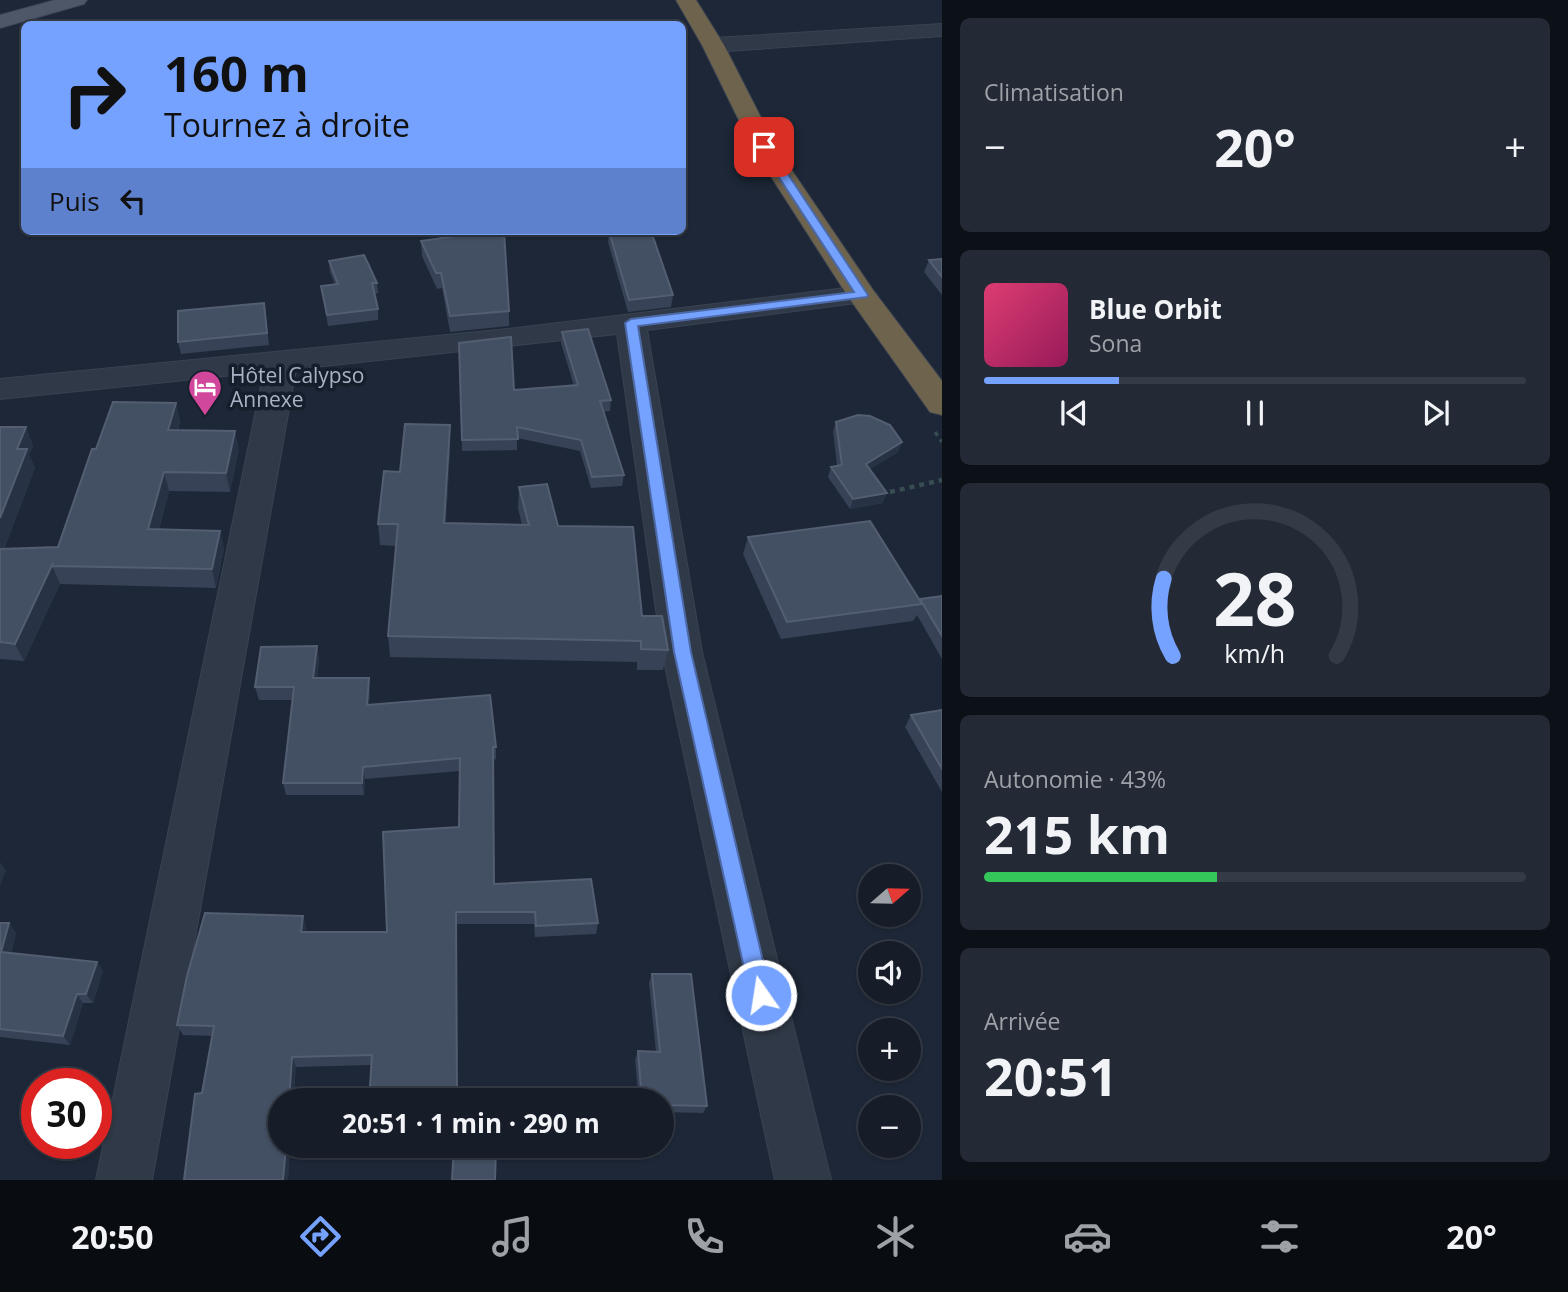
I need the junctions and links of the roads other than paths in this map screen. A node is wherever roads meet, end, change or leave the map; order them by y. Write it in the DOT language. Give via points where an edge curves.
graph roads {
  1 [pos="77,0"];
  2 [pos="686,0"];
  3 [pos="0,22"];
  4 [pos="942,30"];
  5 [pos="713,45"];
  6 [pos="862,295"];
  7 [pos="631,323"];
  8 [pos="282,360"];
  9 [pos="0,389"];
  10 [pos="942,405"];
  11 [pos="124,1180"];
  12 [pos="803,1180"];
  1 -- 3 [label="main road"];
  2 -- 5 [label="highway"];
  4 -- 5 [label="street"];
  5 -- 6 [label="highway" via="764,147"];
  6 -- 7 [label="street"];
  6 -- 10 [label="highway"];
  7 -- 8 [label="street"];
  7 -- 12 [label="street" via="682,652"];
  8 -- 9 [label="street"];
  8 -- 11 [label="street"];
}
